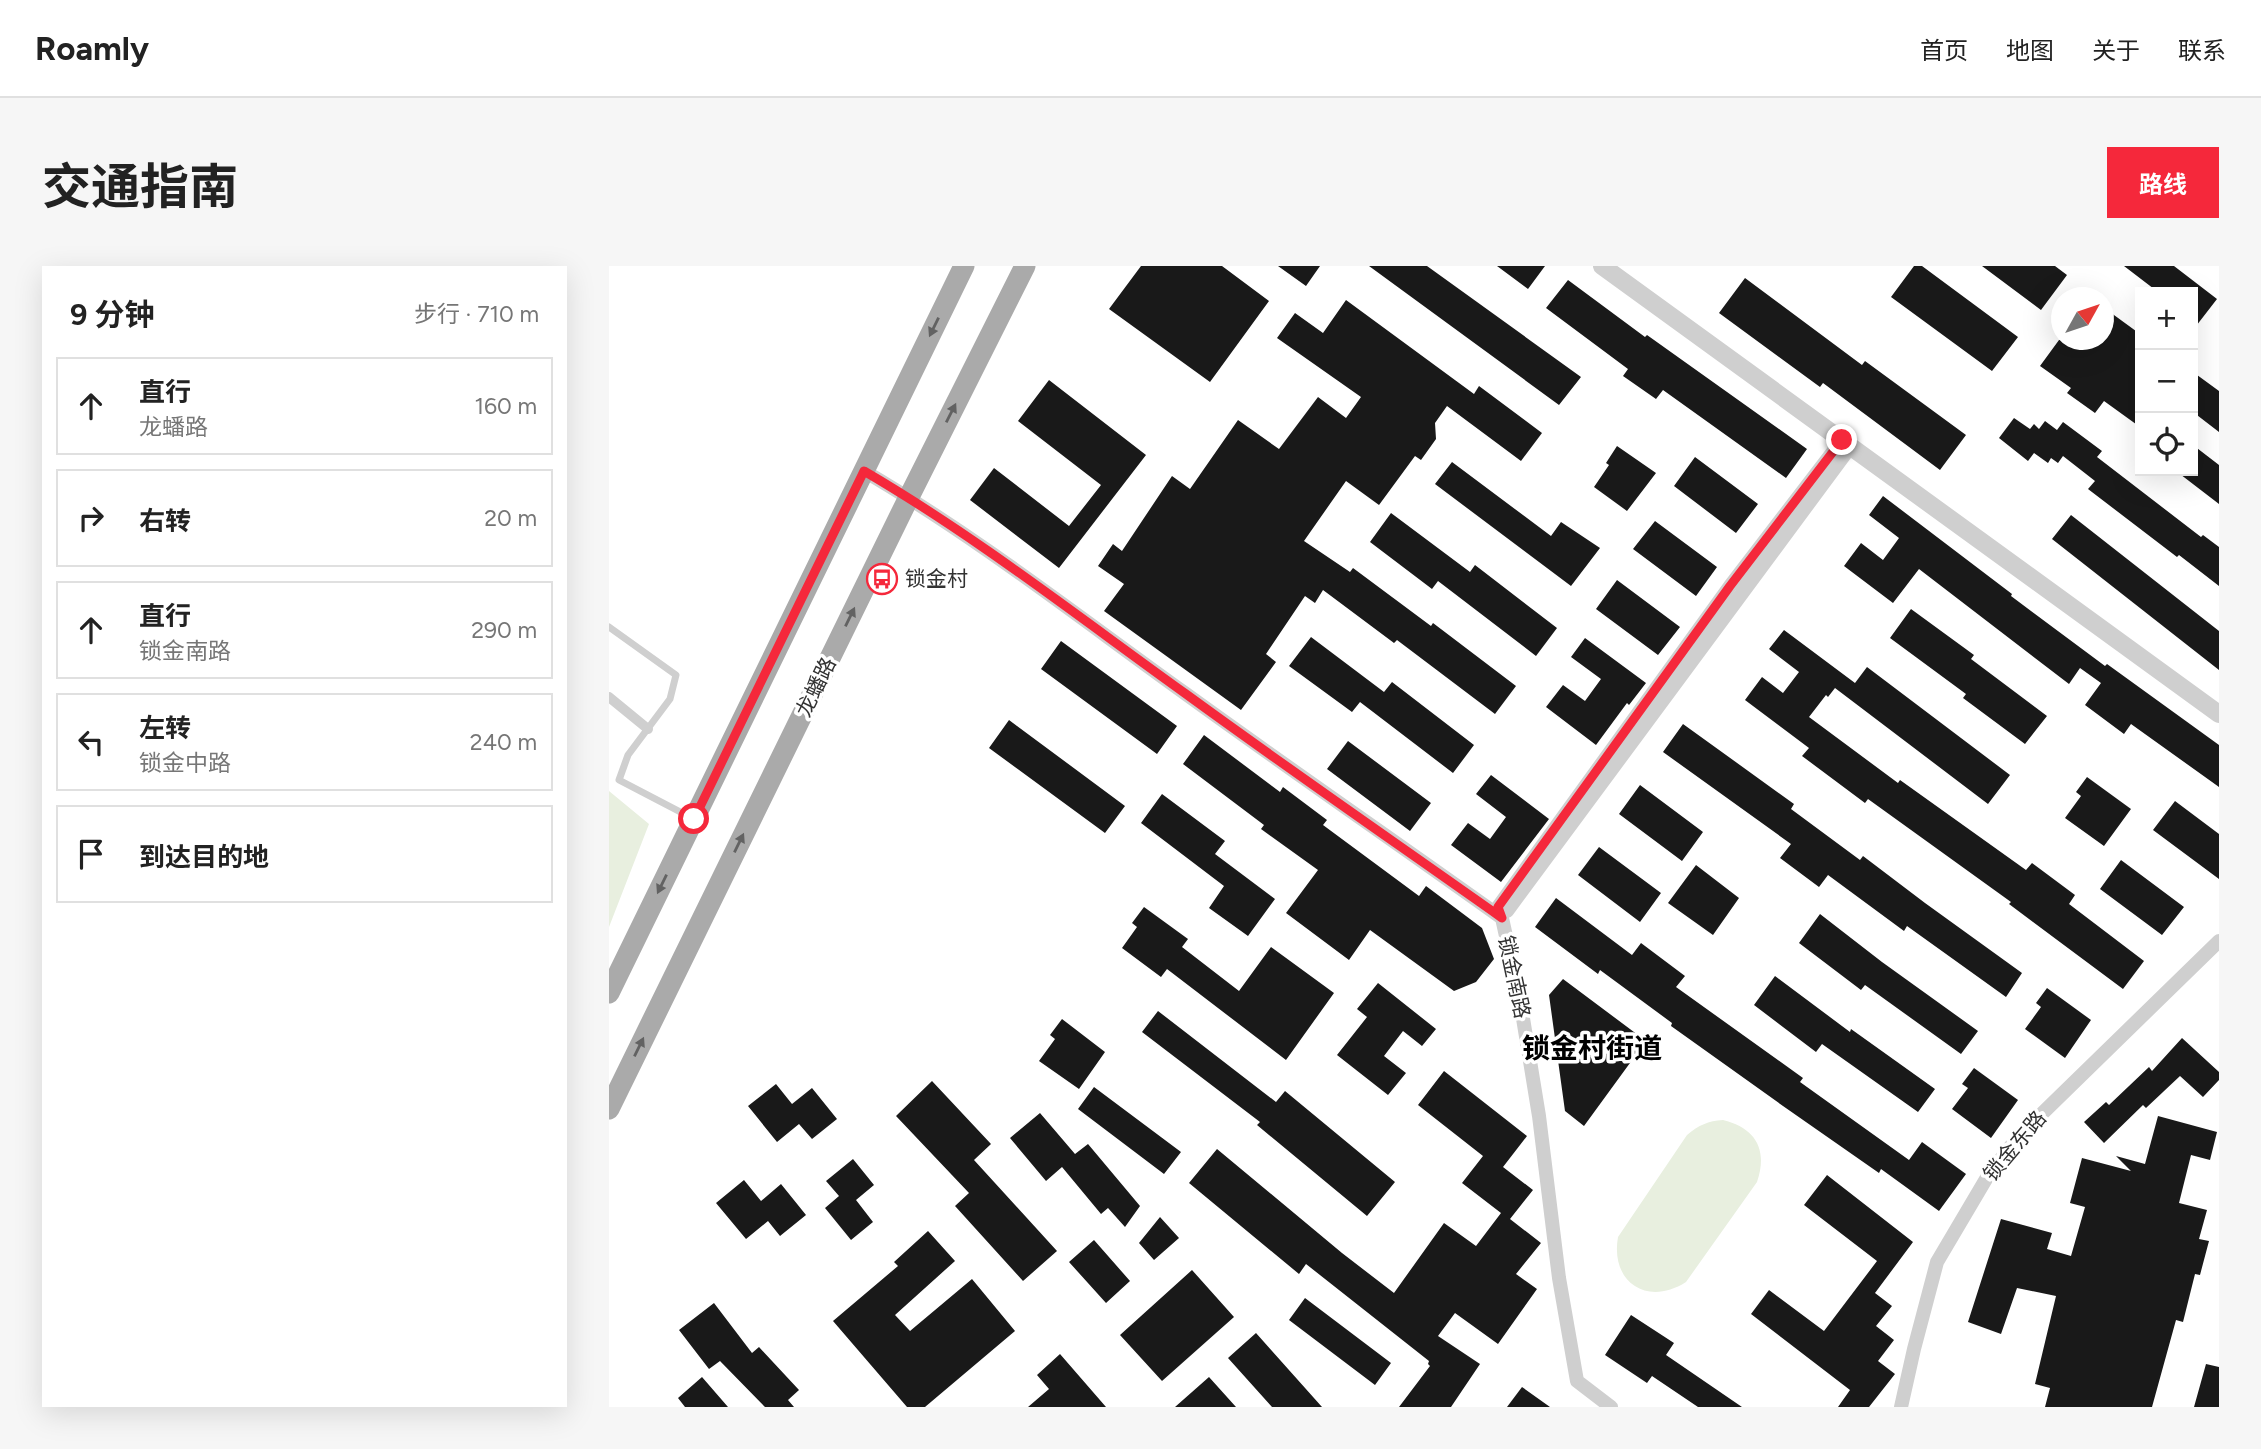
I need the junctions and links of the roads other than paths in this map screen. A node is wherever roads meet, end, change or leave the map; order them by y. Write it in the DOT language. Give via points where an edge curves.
graph roads {
  1 [pos="964,266"];
  2 [pos="1025,266"];
  3 [pos="1602,266"];
  4 [pos="1847,443"];
  5 [pos="864,471"];
  6 [pos="909,497"];
  7 [pos="609,627"];
  8 [pos="609,697"];
  9 [pos="2219,714"];
  10 [pos="647,729"];
  11 [pos="694,819"];
  12 [pos="1502,918"];
  13 [pos="2219,940"];
  14 [pos="609,993"];
  15 [pos="609,1109"];
  16 [pos="1611,1407"];
  17 [pos="1901,1407"];
  1 -- 5 [label="main road, one-way"];
  6 -- 2 [label="main road, 龙蟠路, one-way"];
  3 -- 4 [label="street"];
  4 -- 9 [label="street"];
  4 -- 12 [label="street" via="1730,586 1498,907"];
  5 -- 6 [label="street, 锁金南路"];
  5 -- 11 [label="main road"];
  6 -- 12 [label="street, 锁金南路"];
  15 -- 6 [label="main road, 龙蟠路, one-way"];
  7 -- 10 [label="lane" via="676,675 670,699"];
  8 -- 10 [label="street"];
  10 -- 11 [label="lane" via="628,755 619,780"];
  11 -- 14 [label="main road, one-way"];
  12 -- 16 [label="street, 锁金南路" via="1539,1116 1577,1381"];
  13 -- 17 [label="street, 锁金东路" via="2018,1137 1989,1174 1937,1262"];
}
